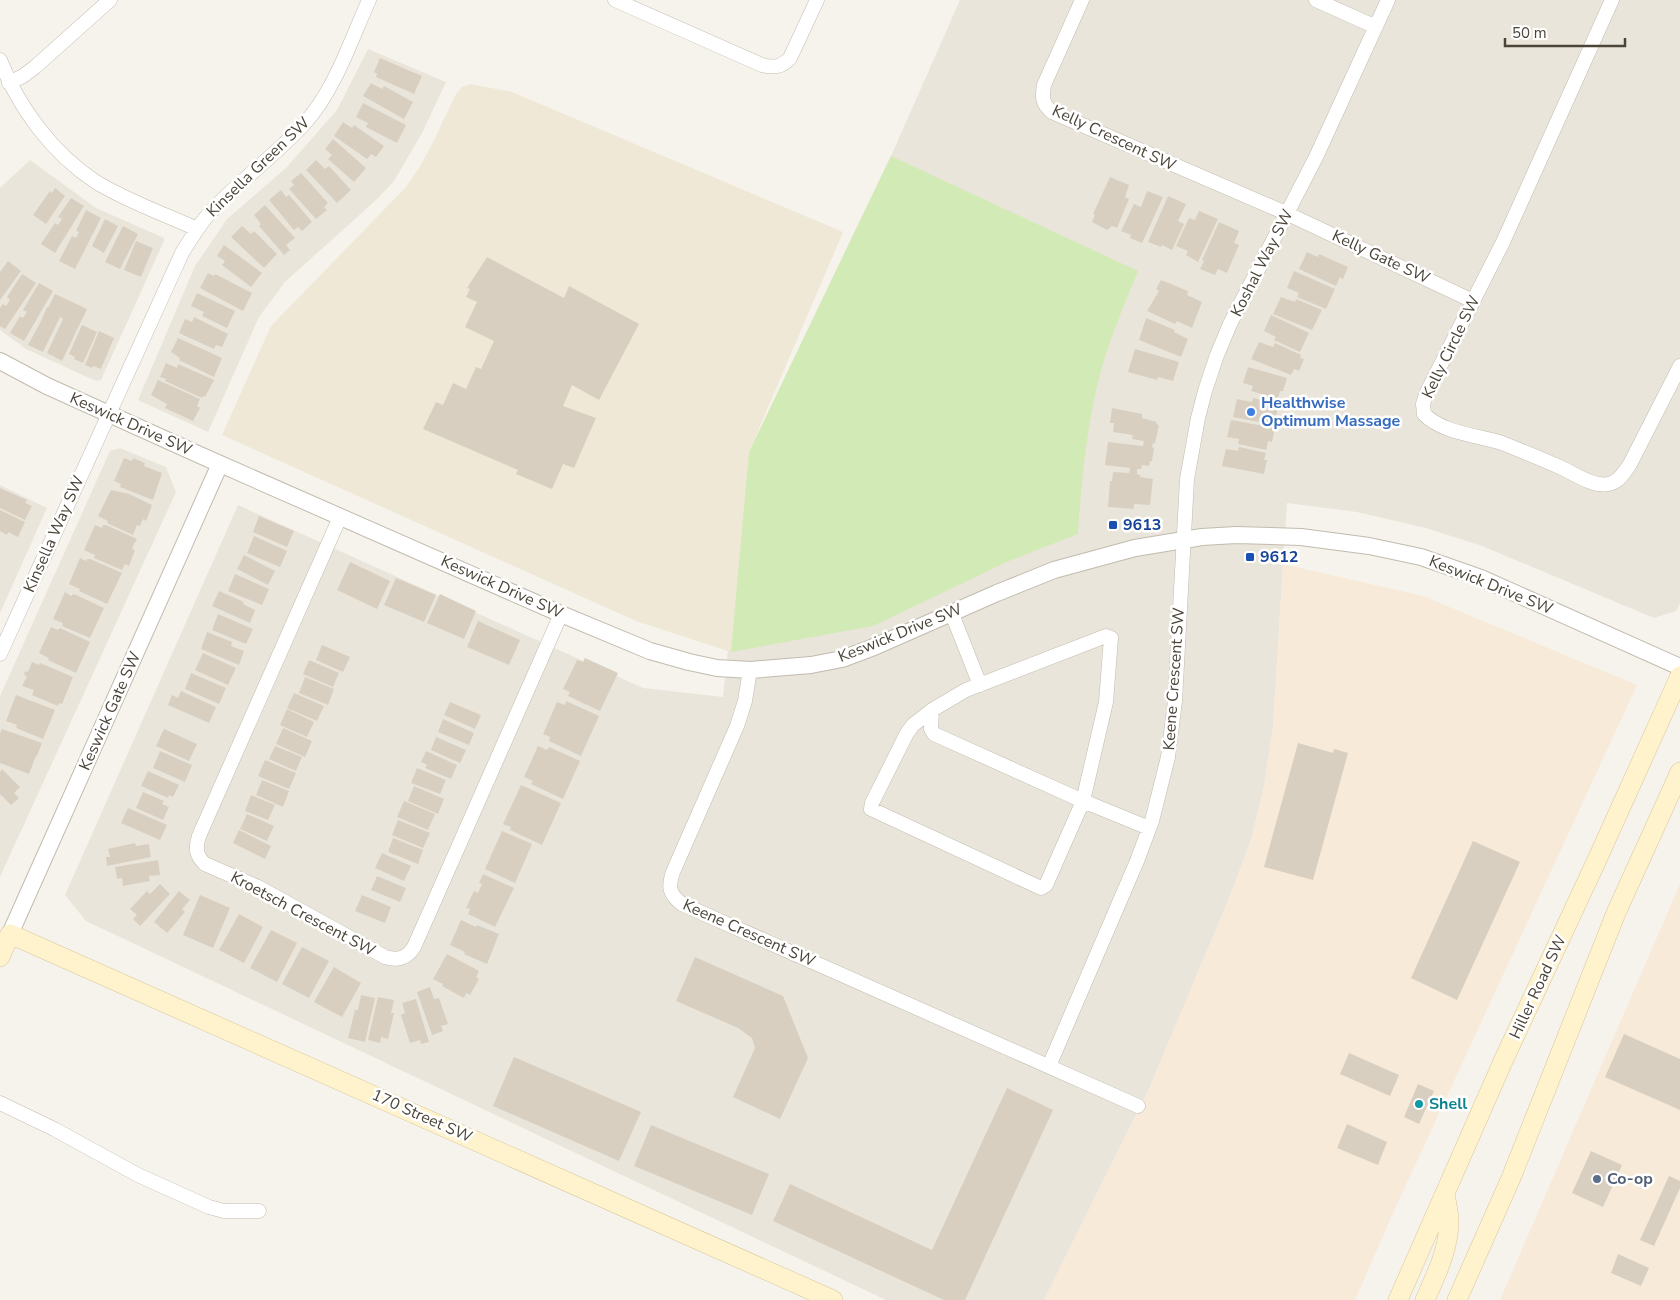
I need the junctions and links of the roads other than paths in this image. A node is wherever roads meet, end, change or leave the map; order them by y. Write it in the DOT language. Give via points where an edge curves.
graph roads {
  1 [pos="110,0"];
  2 [pos="368,0"];
  3 [pos="615,0"];
  4 [pos="817,0"];
  5 [pos="1082,0"];
  6 [pos="1316,0"];
  7 [pos="1388,0"];
  8 [pos="1612,0"];
  9 [pos="1376,27"];
  10 [pos="0,60"];
  11 [pos="9,83"];
  12 [pos="1288,214"];
  13 [pos="197,229"];
  14 [pos="1474,301"];
  15 [pos="0,361"];
  16 [pos="1680,366"];
  17 [pos="109,414"];
  18 [pos="220,464"];
  19 [pos="340,516"];
  20 [pos="1183,540"];
  21 [pos="562,614"];
  22 [pos="952,614"];
  23 [pos="0,654"];
  24 [pos="1680,667"];
  25 [pos="750,670"];
  26 [pos="1680,676"];
  27 [pos="980,685"];
  28 [pos="932,710"];
  29 [pos="1680,772"];
  30 [pos="1083,801"];
  31 [pos="1149,828"];
  32 [pos="10,934"];
  33 [pos="0,957"];
  34 [pos="1050,1066"];
  35 [pos="0,1103"];
  36 [pos="1138,1106"];
  37 [pos="1445,1193"];
  38 [pos="259,1211"];
  39 [pos="833,1300"];
  40 [pos="1398,1300"];
  41 [pos="1425,1300"];
  42 [pos="1457,1300"];
  1 -- 11 [label="street" via="35,67"];
  2 -- 13 [label="street, Kinsella Green SW" via="334,78 317,107 290,139 217,205"];
  3 -- 4 [label="street" via="775,68 790,58"];
  5 -- 12 [label="street, Kelly Crescent SW" via="1044,85 1042,95 1046,108 1058,116"];
  6 -- 9 [label="street"];
  7 -- 9 [label="street, Koshal Way SW"];
  8 -- 14 [label="street, Kelly Circle SW" via="1519,209"];
  9 -- 12 [label="street, Koshal Way SW"];
  10 -- 11 [label="street"];
  11 -- 13 [label="street" via="50,142 91,178"];
  12 -- 14 [label="street, Kelly Gate SW"];
  12 -- 20 [label="street, Koshal Way SW" via="1230,324 1205,391 1188,471"];
  13 -- 17 [label="street, Kinsella Green SW" via="176,265"];
  14 -- 16 [label="street, Kelly Circle SW" via="1427,392 1424,414 1437,425 1501,443 1599,484 1615,482 1623,474"];
  15 -- 17 [label="street, Keswick Drive SW"];
  17 -- 18 [label="street, Keswick Drive SW"];
  17 -- 23 [label="street, Kinsella Way SW"];
  18 -- 19 [label="street, Keswick Drive SW"];
  18 -- 32 [label="street, Keswick Gate SW"];
  19 -- 21 [label="street, Keswick Drive SW"];
  19 -- 21 [label="street, Kroetsch Crescent SW" via="196,845 205,864 276,896 385,958 399,959 410,954 414,947"];
  20 -- 22 [label="street, Keswick Drive SW" via="1135,548 1054,570"];
  20 -- 24 [label="street, Keswick Drive SW" via="1236,535 1301,538 1369,546 1421,557 1481,578"];
  20 -- 31 [label="street, Keene Crescent SW" via="1173,732"];
  21 -- 25 [label="street, Keswick Drive SW" via="650,651 717,668"];
  22 -- 25 [label="street, Keswick Drive SW" via="842,658"];
  22 -- 27 [label="street"];
  25 -- 34 [label="street, Keene Crescent SW" via="741,715 673,872 669,889 671,895 682,904"];
  26 -- 37 [label="main road, Hiller Road SW"];
  27 -- 28 [label="street"];
  27 -- 30 [label="street" via="1106,636 1111,638 1106,702"];
  28 -- 30 [label="street" via="931,729 934,734"];
  28 -- 30 [label="street" via="907,733 871,809 1041,888 1046,885"];
  29 -- 42 [label="main road" via="1616,913 1514,1170"];
  30 -- 31 [label="street"];
  31 -- 34 [label="street, Keene Crescent SW"];
  32 -- 33 [label="main road, Keswick Gate SW"];
  32 -- 39 [label="main road, 170 Street SW"];
  34 -- 36 [label="street, Keene Crescent SW"];
  35 -- 38 [label="street" via="138,1175 209,1207 224,1211"];
  37 -- 40 [label="main road, Hiller Road SW"];
  37 -- 41 [label="main road" via="1449,1232"];
}
